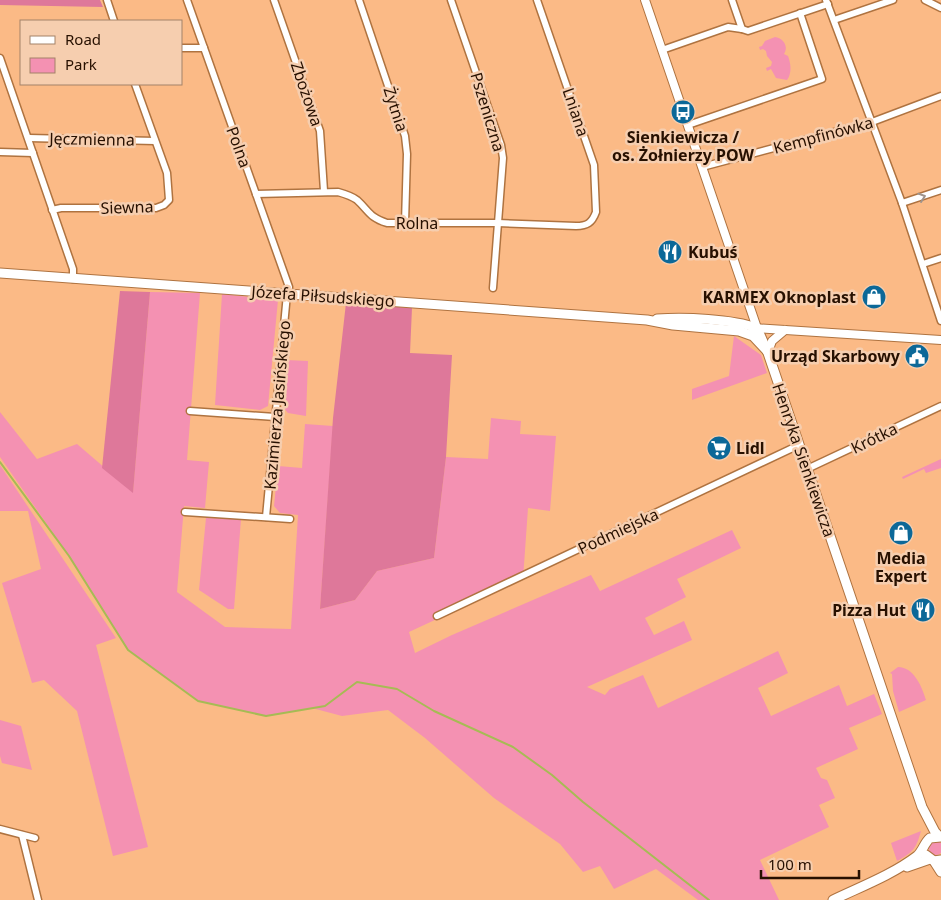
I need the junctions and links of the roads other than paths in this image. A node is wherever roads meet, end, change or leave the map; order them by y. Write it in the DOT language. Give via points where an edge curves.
graph roads {
  1 [pos="107,0"];
  2 [pos="187,0"];
  3 [pos="274,0"];
  4 [pos="359,0"];
  5 [pos="451,0"];
  6 [pos="537,0"];
  7 [pos="645,0"];
  8 [pos="732,0"];
  9 [pos="893,0"];
  10 [pos="926,0"];
  11 [pos="827,2"];
  12 [pos="941,8"];
  13 [pos="800,14"];
  14 [pos="114,20"];
  15 [pos="834,20"];
  16 [pos="742,29"];
  17 [pos="182,48"];
  18 [pos="204,48"];
  19 [pos="662,50"];
  20 [pos="0,58"];
  21 [pos="135,85"];
  22 [pos="941,96"];
  23 [pos="872,122"];
  24 [pos="688,125"];
  25 [pos="29,138"];
  26 [pos="155,141"];
  27 [pos="0,152"];
  28 [pos="33,153"];
  29 [pos="702,167"];
  30 [pos="941,190"];
  31 [pos="324,191"];
  32 [pos="256,194"];
  33 [pos="902,203"];
  34 [pos="52,210"];
  35 [pos="404,223"];
  36 [pos="498,223"];
  37 [pos="588,224"];
  38 [pos="941,258"];
  39 [pos="923,264"];
  40 [pos="0,273"];
  41 [pos="73,278"];
  42 [pos="493,288"];
  43 [pos="288,294"];
  44 [pos="751,310"];
  45 [pos="647,320"];
  46 [pos="941,321"];
  47 [pos="741,322"];
  48 [pos="757,328"];
  49 [pos="734,330"];
  50 [pos="785,330"];
  51 [pos="941,340"];
  52 [pos="768,352"];
  53 [pos="941,406"];
  54 [pos="190,411"];
  55 [pos="275,417"];
  56 [pos="799,445"];
  57 [pos="807,469"];
  58 [pos="185,512"];
  59 [pos="266,517"];
  60 [pos="290,519"];
  61 [pos="437,616"];
  62 [pos="922,807"];
  63 [pos="0,829"];
  64 [pos="22,835"];
  65 [pos="940,836"];
  66 [pos="35,838"];
  67 [pos="926,844"];
  68 [pos="935,860"];
  69 [pos="941,872"];
  70 [pos="879,878"];
  71 [pos="38,900"];
  72 [pos="833,900"];
  1 -- 14 [label="street"];
  2 -- 18 [label="street, Polna"];
  3 -- 31 [label="street, Zbożowa" via="320,131"];
  4 -- 35 [label="street, Żytnia" via="405,136"];
  5 -- 36 [label="street, Pszeniczna" via="501,145"];
  6 -- 37 [label="street, Lniana" via="594,165 596,212"];
  7 -- 19 [label="street, Henryka Sienkiewicza"];
  8 -- 16 [label="street"];
  9 -- 15 [label="street"];
  10 -- 12 [label="street"];
  11 -- 13 [label="street"];
  11 -- 15 [label="street"];
  13 -- 16 [label="street" via="753,31"];
  13 -- 24 [label="street" via="822,79"];
  15 -- 23 [label="street"];
  16 -- 19 [label="street" via="728,27"];
  17 -- 18 [label="street"];
  18 -- 32 [label="street, Polna"];
  19 -- 24 [label="street, Henryka Sienkiewicza"];
  20 -- 25 [label="street"];
  21 -- 26 [label="street, Siewna"];
  22 -- 23 [label="street, Kempfinówka"];
  23 -- 29 [label="street, Kempfinówka"];
  23 -- 33 [label="street"];
  24 -- 29 [label="street, Henryka Sienkiewicza"];
  25 -- 26 [label="street, Jęczmienna"];
  25 -- 28 [label="street"];
  26 -- 34 [label="street, Siewna" via="167,173 168,200 164,204 156,208"];
  27 -- 28 [label="street"];
  28 -- 34 [label="street"];
  29 -- 44 [label="street, Henryka Sienkiewicza"];
  33 -- 30 [label="street, one-way"];
  31 -- 32 [label="street, Rolna"];
  31 -- 35 [label="street, Rolna" via="350,196 376,219"];
  32 -- 43 [label="street, Polna" via="289,287"];
  33 -- 39 [label="street"];
  34 -- 41 [label="street" via="73,269"];
  35 -- 36 [label="street, Rolna"];
  36 -- 37 [label="street, Rolna"];
  36 -- 42 [label="street, Pszeniczna"];
  38 -- 39 [label="street"];
  39 -- 46 [label="street"];
  40 -- 41 [label="main road, Józefa Piłsudskiego"];
  41 -- 43 [label="main road, Józefa Piłsudskiego"];
  43 -- 45 [label="main road, Józefa Piłsudskiego"];
  43 -- 55 [label="street, Kazimierza Jasińskiego"];
  44 -- 47 [label="street"];
  44 -- 48 [label="street, Henryka Sienkiewicza"];
  45 -- 47 [label="main road, Józefa Piłsudskiego" via="674,318"];
  45 -- 49 [label="main road, Józefa Piłsudskiego"];
  47 -- 48 [label="main road, Józefa Piłsudskiego"];
  48 -- 49 [label="street, Józefa Piłsudskiego"];
  48 -- 50 [label="street, Józefa Piłsudskiego"];
  48 -- 52 [label="main road, Henryka Sienkiewicza"];
  49 -- 52 [label="main road" via="753,336"];
  50 -- 51 [label="street, Józefa Piłsudskiego"];
  50 -- 52 [label="street" via="772,341"];
  52 -- 56 [label="main road, Henryka Sienkiewicza"];
  53 -- 57 [label="street, Krótka"];
  54 -- 55 [label="street"];
  55 -- 59 [label="street, Kazimierza Jasińskiego"];
  56 -- 57 [label="main road, Henryka Sienkiewicza"];
  56 -- 61 [label="street, Podmiejska"];
  57 -- 62 [label="main road, Henryka Sienkiewicza"];
  58 -- 59 [label="street"];
  59 -- 60 [label="street"];
  62 -- 65 [label="main road, Henryka Sienkiewicza"];
  62 -- 67 [label="main road, Henryka Sienkiewicza"];
  63 -- 64 [label="street"];
  64 -- 66 [label="street"];
  64 -- 71 [label="street"];
  65 -- 67 [label="main road" via="934,836"];
  67 -- 68 [label="main road, Henryka Sienkiewicza" via="927,856"];
  67 -- 70 [label="main road" via="921,853 910,861"];
  68 -- 69 [label="main road, Henryka Sienkiewicza"];
  68 -- 70 [label="main road"];
  70 -- 72 [label="main road"];
}
